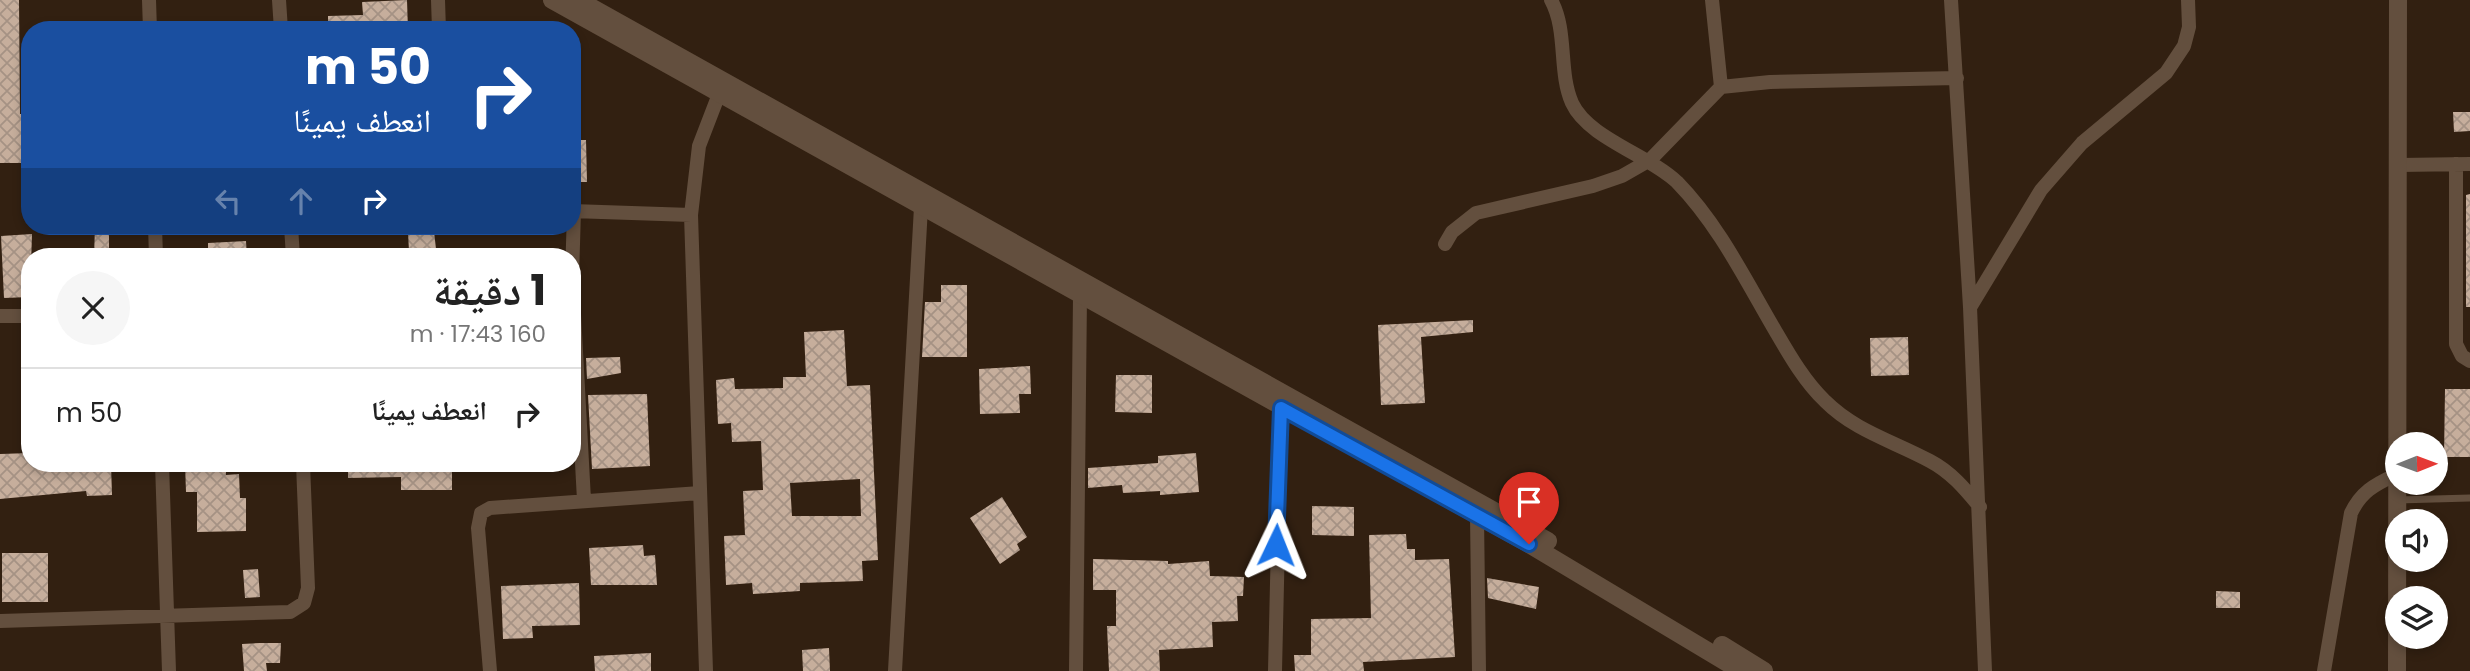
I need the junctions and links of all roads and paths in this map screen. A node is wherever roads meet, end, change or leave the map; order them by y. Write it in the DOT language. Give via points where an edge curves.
graph roads {
  1 [pos="149,0"];
  2 [pos="279,0"];
  3 [pos="438,0"];
  4 [pos="552,0"];
  5 [pos="578,0"];
  6 [pos="1551,0"];
  7 [pos="1712,0"];
  8 [pos="1951,0"];
  9 [pos="2188,0"];
  10 [pos="2398,0"];
  11 [pos="150,21"];
  12 [pos="280,21"];
  13 [pos="439,21"];
  14 [pos="1957,78"];
  15 [pos="1721,87"];
  16 [pos="719,94"];
  17 [pos="846,157"];
  18 [pos="1650,160"];
  19 [pos="2463,164"];
  20 [pos="2399,165"];
  21 [pos="921,207"];
  22 [pos="581,211"];
  23 [pos="691,215"];
  24 [pos="1445,244"];
  25 [pos="1080,296"];
  26 [pos="1970,307"];
  27 [pos="0,316"];
  28 [pos="21,316"];
  29 [pos="2470,361"];
  30 [pos="1281,408"];
  31 [pos="2396,432"];
  32 [pos="581,456"];
  33 [pos="162,472"];
  34 [pos="303,472"];
  35 [pos="2385,480"];
  36 [pos="700,493"];
  37 [pos="2396,495"];
  38 [pos="2470,498"];
  39 [pos="584,500"];
  40 [pos="2396,500"];
  41 [pos="1980,507"];
  42 [pos="1477,516"];
  43 [pos="167,617"];
  44 [pos="0,621"];
  45 [pos="169,671"];
  46 [pos="490,671"];
  47 [pos="706,671"];
  48 [pos="895,671"];
  49 [pos="1076,671"];
  50 [pos="1275,671"];
  51 [pos="1479,671"];
  52 [pos="1741,671"];
  53 [pos="1764,671"];
  54 [pos="1985,671"];
  55 [pos="2324,671"];
  56 [pos="2397,671"];
  1 -- 11 [label="street"];
  2 -- 12 [label="street"];
  3 -- 13 [label="street"];
  4 -- 16 [label="street"];
  5 -- 17 [label="street"];
  6 -- 18 [label="street" via="1573,105 1609,138"];
  7 -- 15 [label="street"];
  8 -- 14 [label="street"];
  9 -- 26 [label="street" via="2184,46 2166,74 2082,143 2041,190"];
  10 -- 20 [label="street"];
  14 -- 15 [label="street"];
  14 -- 26 [label="street"];
  15 -- 18 [label="street"];
  16 -- 17 [label="street"];
  16 -- 23 [label="street" via="699,146"];
  17 -- 21 [label="street"];
  17 -- 53 [label="street" via="1533,532"];
  18 -- 24 [label="street" via="1593,186 1476,213 1452,232"];
  18 -- 41 [label="street" via="1705,216 1822,400 1849,424 1953,476"];
  19 -- 20 [label="street"];
  19 -- 29 [label="street" via="2456,344"];
  20 -- 31 [label="street"];
  21 -- 25 [label="street"];
  21 -- 48 [label="street"];
  22 -- 23 [label="street"];
  23 -- 36 [label="street"];
  25 -- 30 [label="street"];
  25 -- 49 [label="street"];
  26 -- 41 [label="street"];
  27 -- 28 [label="street"];
  30 -- 42 [label="street"];
  30 -- 50 [label="street"];
  32 -- 39 [label="street"];
  33 -- 43 [label="street"];
  34 -- 43 [label="street" via="308,588 304,603 290,612"];
  35 -- 55 [label="street" via="2370,487 2351,513"];
  36 -- 39 [label="street"];
  36 -- 47 [label="street"];
  37 -- 40 [label="street"];
  38 -- 40 [label="lane"];
  39 -- 46 [label="street" via="490,508 481,513 478,528"];
  40 -- 56 [label="street"];
  41 -- 54 [label="street"];
  42 -- 51 [label="street"];
  42 -- 52 [label="street"];
  43 -- 44 [label="street"];
  43 -- 45 [label="street"];
}
